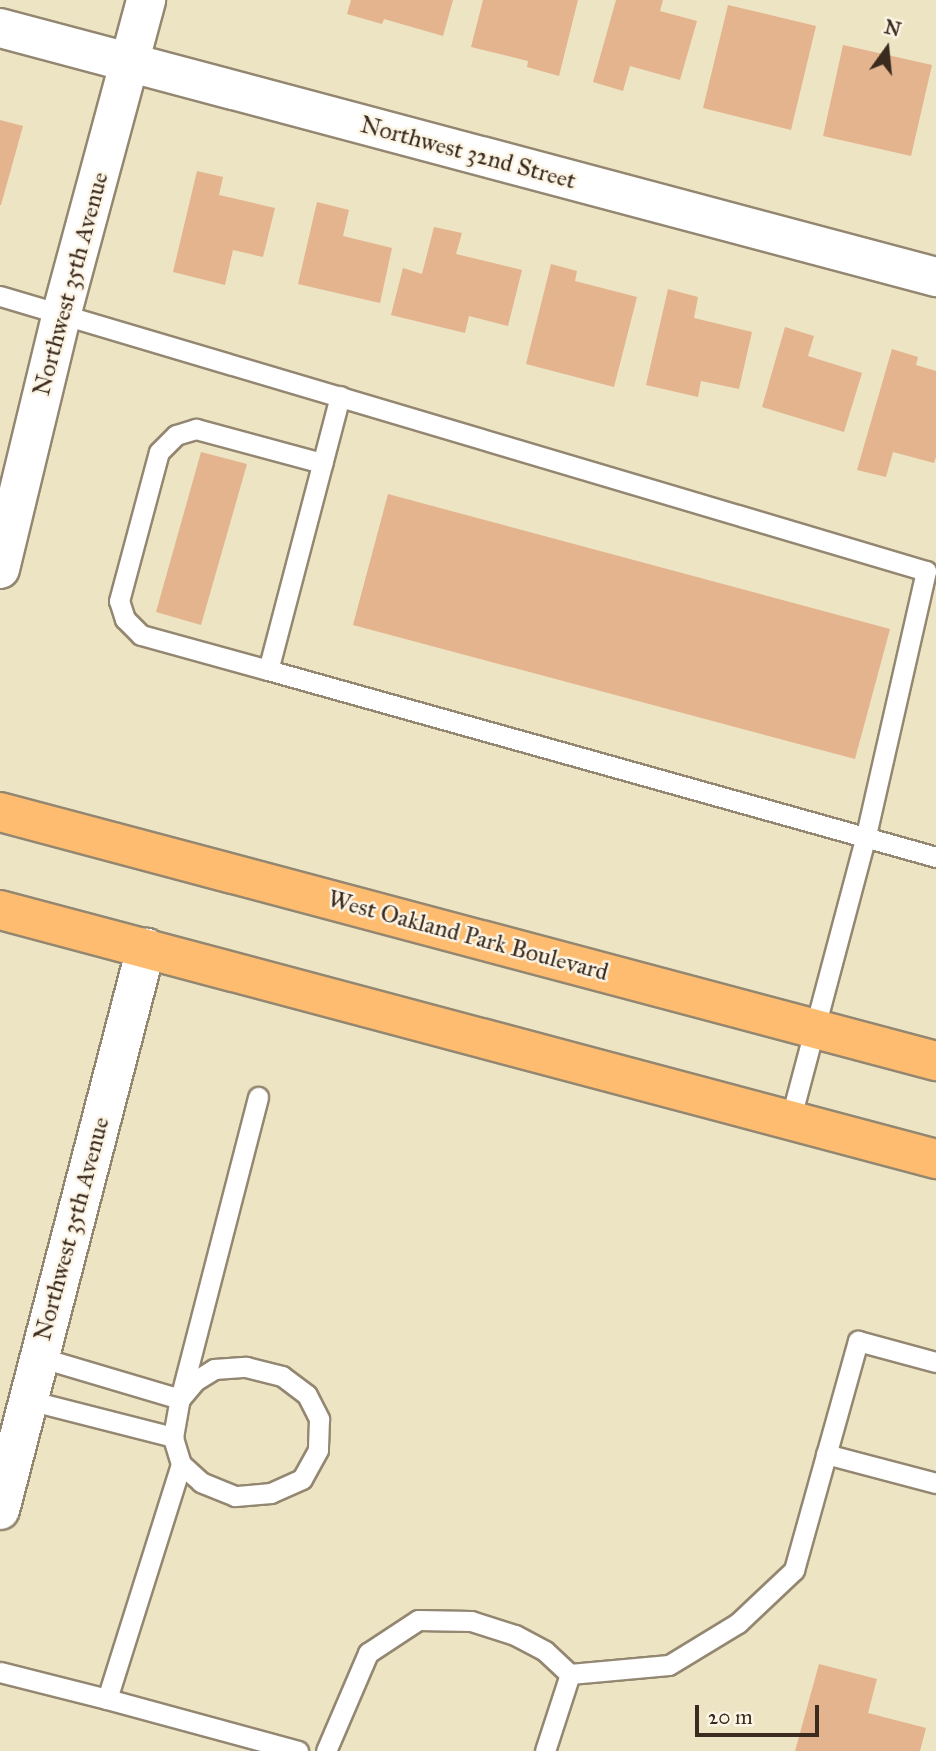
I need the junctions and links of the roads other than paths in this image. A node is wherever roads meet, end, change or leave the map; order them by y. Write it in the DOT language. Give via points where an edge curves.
graph roads {
  1 [pos="146,0"];
  2 [pos="0,28"];
  3 [pos="131,64"];
  4 [pos="936,277"];
  5 [pos="0,296"];
  6 [pos="62,312"];
  7 [pos="341,396"];
  8 [pos="322,463"];
  9 [pos="2,548"];
  10 [pos="931,572"];
  11 [pos="268,670"];
  12 [pos="0,811"];
  13 [pos="865,839"];
  14 [pos="936,857"];
  15 [pos="0,910"];
  16 [pos="146,948"];
  17 [pos="815,1029"];
  18 [pos="936,1061"];
  19 [pos="258,1097"];
  20 [pos="790,1121"];
  21 [pos="936,1159"];
  22 [pos="39,1357"];
  23 [pos="936,1362"];
  24 [pos="180,1399"];
  25 [pos="28,1400"];
  26 [pos="173,1437"];
  27 [pos="826,1454"];
  28 [pos="181,1464"];
  29 [pos="936,1483"];
  30 [pos="1,1503"];
  31 [pos="0,1672"];
  32 [pos="570,1674"];
  33 [pos="107,1699"];
  34 [pos="298,1751"];
  35 [pos="326,1751"];
  36 [pos="545,1751"];
  1 -- 3 [label="street, Northwest 35th Avenue"];
  2 -- 3 [label="street, Northwest 32nd Street"];
  3 -- 4 [label="street, Northwest 32nd Street"];
  3 -- 6 [label="street, Northwest 35th Avenue"];
  5 -- 6 [label="lane"];
  6 -- 7 [label="lane"];
  6 -- 9 [label="street, Northwest 35th Avenue"];
  7 -- 8 [label="lane"];
  7 -- 10 [label="lane"];
  8 -- 11 [label="lane"];
  8 -- 11 [label="lane" via="196,429 176,435 159,452 119,601 125,619 141,635"];
  10 -- 13 [label="lane"];
  11 -- 13 [label="lane"];
  12 -- 17 [label="main road, West Oakland Park Boulevard"];
  13 -- 14 [label="lane"];
  13 -- 17 [label="lane"];
  15 -- 16 [label="main road"];
  16 -- 20 [label="main road"];
  16 -- 22 [label="street, Northwest 35th Avenue"];
  17 -- 18 [label="main road, West Oakland Park Boulevard"];
  17 -- 20 [label="lane"];
  19 -- 24 [label="lane"];
  20 -- 21 [label="main road"];
  22 -- 24 [label="lane"];
  22 -- 25 [label="street, Northwest 35th Avenue"];
  23 -- 27 [label="lane" via="858,1341"];
  24 -- 26 [label="lane"];
  24 -- 28 [label="lane" via="214,1369 246,1367 282,1376 307,1395 319,1419 318,1450 302,1479 271,1493 234,1496 201,1482"];
  25 -- 26 [label="lane"];
  25 -- 30 [label="street, Northwest 35th Avenue"];
  26 -- 28 [label="lane"];
  27 -- 29 [label="lane"];
  27 -- 32 [label="lane" via="794,1570 738,1623 670,1665"];
  28 -- 33 [label="lane"];
  31 -- 33 [label="lane"];
  32 -- 35 [label="lane" via="545,1651 515,1635 471,1621 418,1620 368,1653"];
  32 -- 36 [label="lane"];
  33 -- 34 [label="lane"];
}
